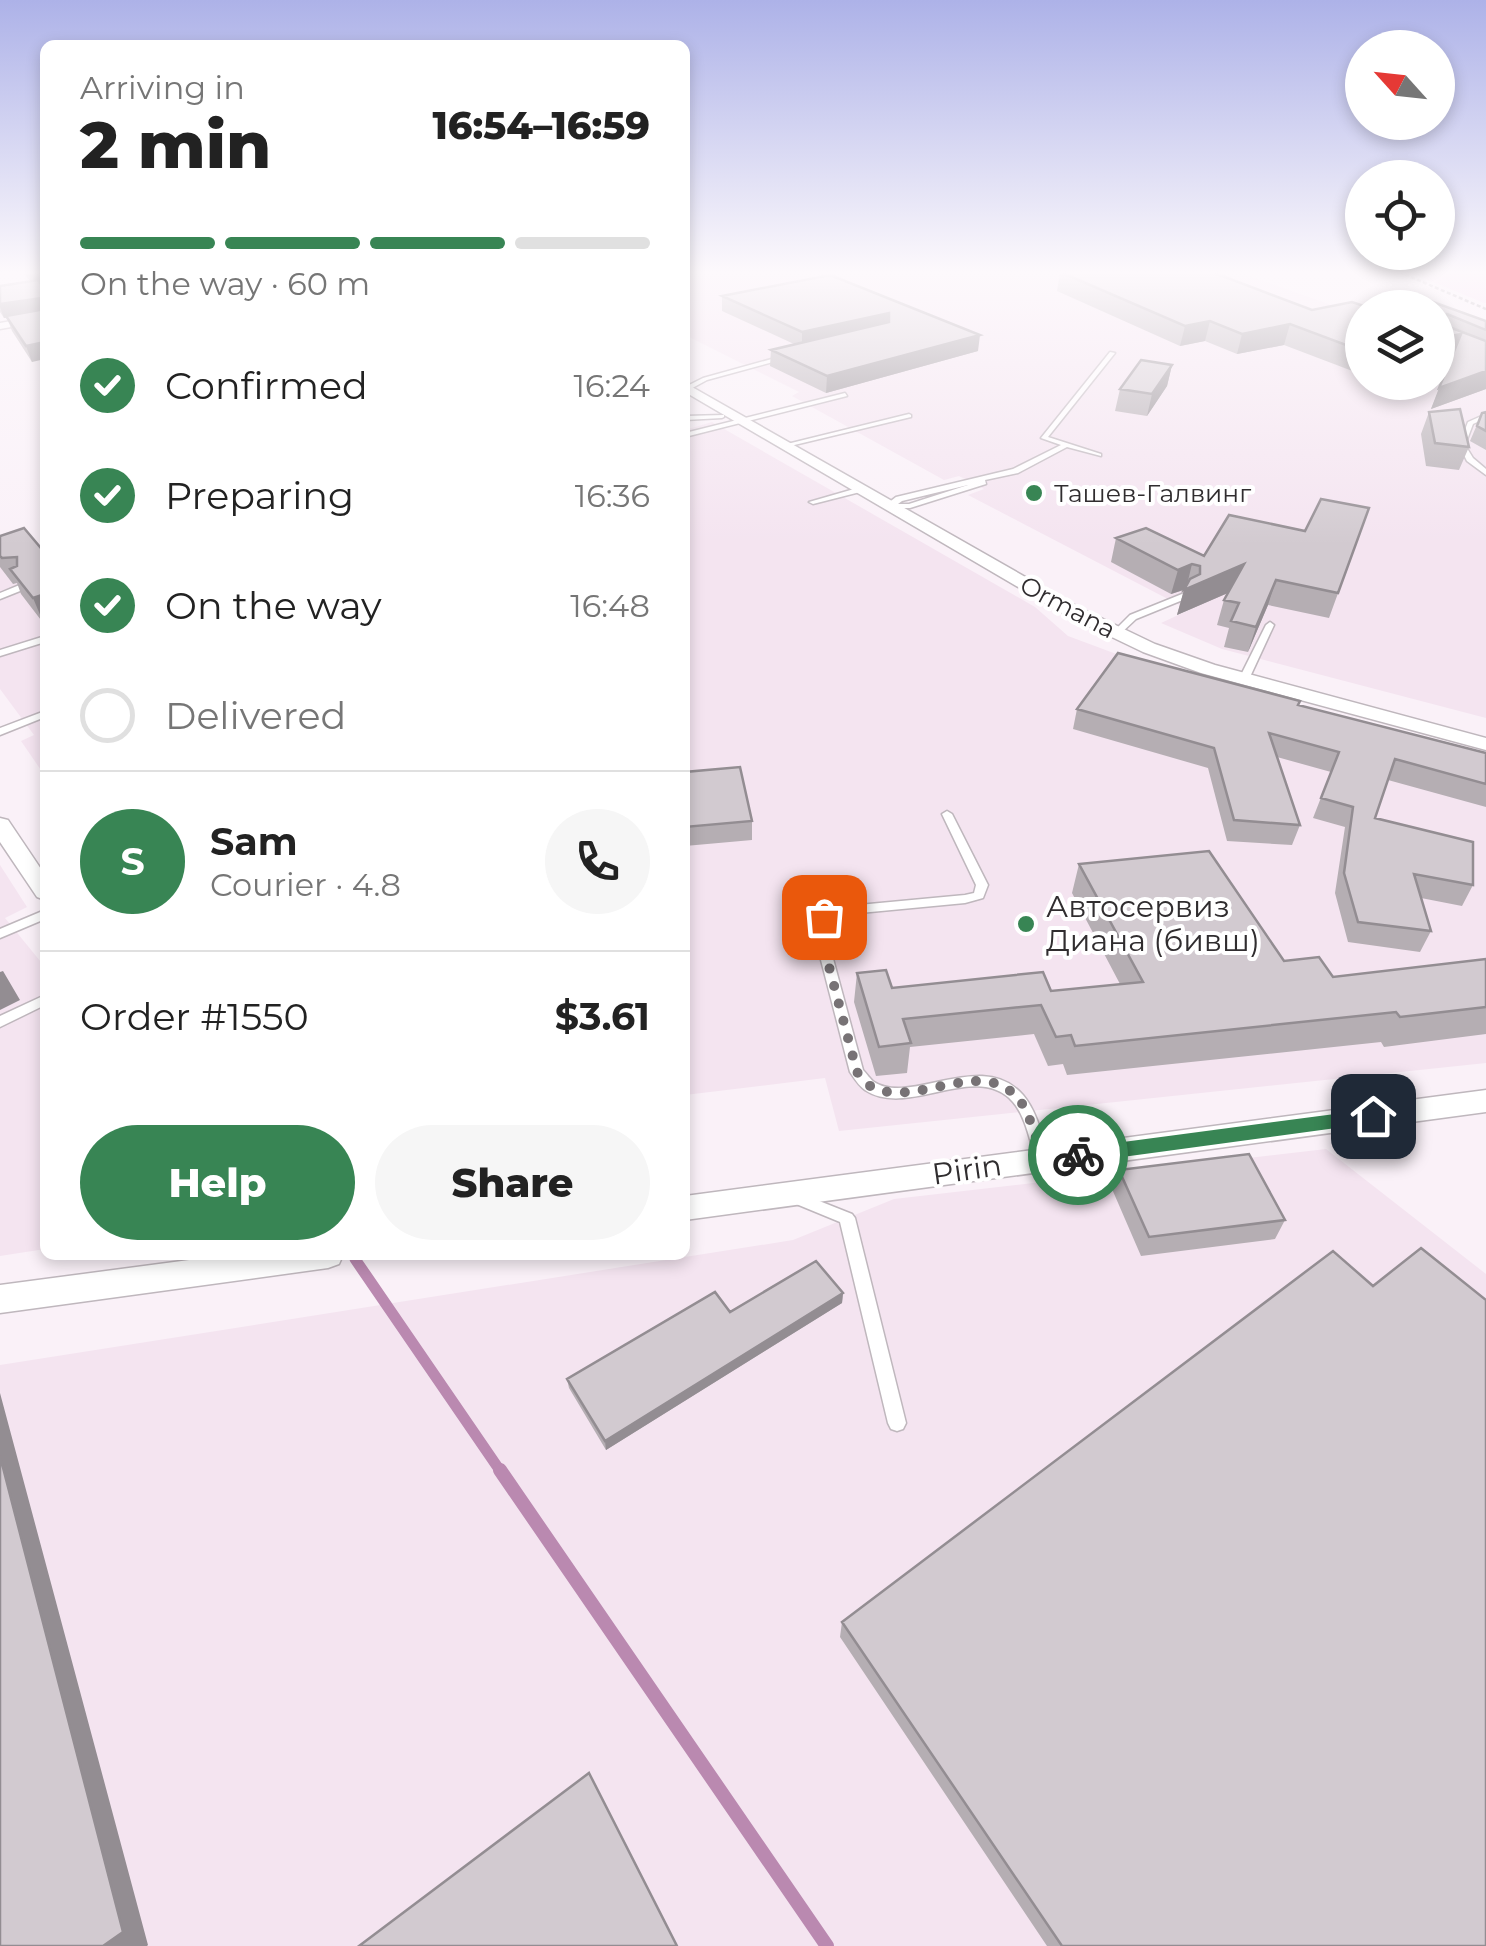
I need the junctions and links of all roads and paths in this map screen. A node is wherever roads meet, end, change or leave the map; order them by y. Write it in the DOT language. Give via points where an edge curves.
graph roads {
  1 [pos="765,363"];
  2 [pos="1104,363"];
  3 [pos="690,386"];
  4 [pos="690,390"];
  5 [pos="845,395"];
  6 [pos="909,416"];
  7 [pos="1486,416"];
  8 [pos="736,417"];
  9 [pos="690,419"];
  10 [pos="690,433"];
  11 [pos="786,445"];
  12 [pos="1066,446"];
  13 [pos="1098,456"];
  14 [pos="1486,473"];
  15 [pos="861,489"];
  16 [pos="813,502"];
  17 [pos="890,506"];
  18 [pos="22,587"];
  19 [pos="1188,595"];
  20 [pos="0,596"];
  21 [pos="1270,625"];
  22 [pos="1116,633"];
  23 [pos="40,641"];
  24 [pos="0,653"];
  25 [pos="1244,679"];
  26 [pos="40,716"];
  27 [pos="0,732"];
  28 [pos="1486,744"];
  29 [pos="947,814"];
  30 [pos="0,825"];
  31 [pos="40,885"];
  32 [pos="40,916"];
  33 [pos="0,934"];
  34 [pos="40,1002"];
  35 [pos="0,1022"];
  36 [pos="1486,1101"];
  37 [pos="1043,1160"];
  38 [pos="787,1194"];
  39 [pos="690,1207"];
  40 [pos="245,1260"];
  41 [pos="0,1298"];
  42 [pos="897,1424"];
  1 -- 3 [label="lane"];
  2 -- 12 [label="lane" via="1044,438"];
  4 -- 8 [label="street, Ormana"];
  5 -- 8 [label="lane"];
  6 -- 11 [label="lane"];
  7 -- 14 [label="lane" via="1470,423 1462,445"];
  8 -- 9 [label="lane"];
  8 -- 10 [label="lane"];
  8 -- 11 [label="street, Ormana"];
  11 -- 15 [label="street, Ormana"];
  12 -- 13 [label="lane"];
  12 -- 17 [label="lane" via="979,486"];
  15 -- 16 [label="lane"];
  15 -- 17 [label="street, Ormana"];
  17 -- 22 [label="street, Ormana"];
  18 -- 20 [label="lane"];
  19 -- 22 [label="lane" via="1133,617"];
  21 -- 25 [label="lane"];
  22 -- 25 [label="street, Ormana"];
  23 -- 24 [label="lane"];
  25 -- 28 [label="street, Ormana"];
  26 -- 27 [label="lane"];
  29 -- 37 [label="lane" via="982,886 979,894 837,911 819,929 857,1072 872,1088 894,1091 1004,1086 1020,1099"];
  30 -- 31 [label="street"];
  32 -- 33 [label="lane"];
  34 -- 35 [label="lane"];
  36 -- 37 [label="street, Pirin"];
  37 -- 38 [label="street, Pirin"];
  38 -- 39 [label="street, Pirin"];
  38 -- 42 [label="lane" via="847,1218"];
  40 -- 41 [label="street"];
}
